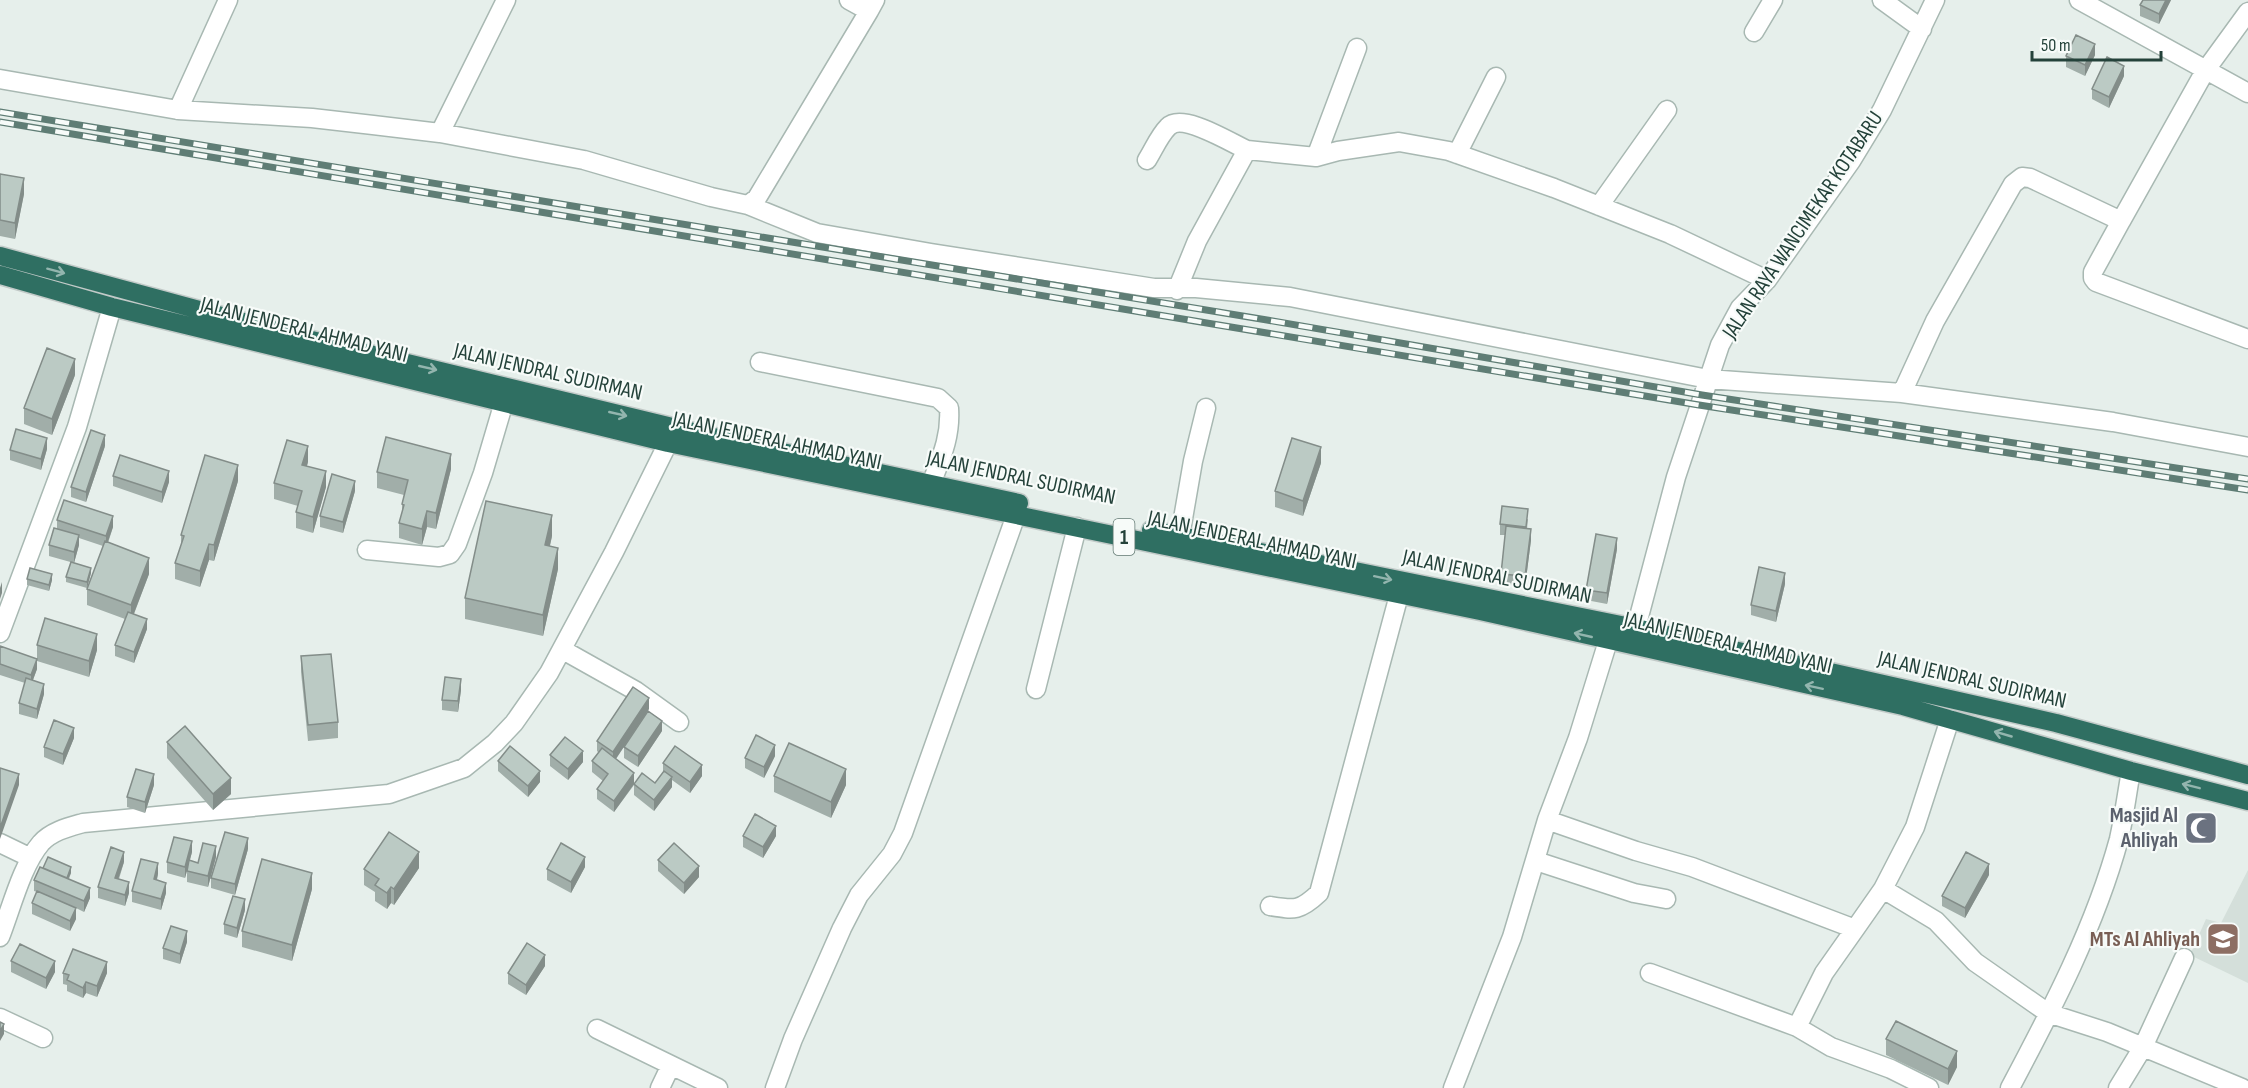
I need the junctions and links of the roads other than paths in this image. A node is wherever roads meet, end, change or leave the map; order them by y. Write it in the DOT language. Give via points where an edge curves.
graph roads {
  1 [pos="228,0"];
  2 [pos="506,0"];
  3 [pos="849,0"];
  4 [pos="1773,0"];
  5 [pos="1882,0"];
  6 [pos="1935,0"];
  7 [pos="2079,0"];
  8 [pos="872,6"];
  9 [pos="2248,12"];
  10 [pos="1922,28"];
  11 [pos="1754,32"];
  12 [pos="1357,48"];
  13 [pos="2205,70"];
  14 [pos="1496,77"];
  15 [pos="0,78"];
  16 [pos="2248,93"];
  17 [pos="178,110"];
  18 [pos="1667,110"];
  19 [pos="440,134"];
  20 [pos="1247,150"];
  21 [pos="1457,153"];
  22 [pos="1316,157"];
  23 [pos="1148,160"];
  24 [pos="748,205"];
  25 [pos="1599,206"];
  26 [pos="2121,221"];
  27 [pos="0,256"];
  28 [pos="0,275"];
  29 [pos="1767,279"];
  30 [pos="1177,290"];
  31 [pos="112,307"];
  32 [pos="2248,339"];
  33 [pos="760,362"];
  34 [pos="1708,379"];
  35 [pos="1902,393"];
  36 [pos="504,402"];
  37 [pos="1206,408"];
  38 [pos="668,443"];
  39 [pos="2248,447"];
  40 [pos="931,484"];
  41 [pos="1016,515"];
  42 [pos="1077,527"];
  43 [pos="1180,536"];
  44 [pos="367,550"];
  45 [pos="1399,595"];
  46 [pos="1636,628"];
  47 [pos="0,633"];
  48 [pos="1608,641"];
  49 [pos="563,650"];
  50 [pos="1036,688"];
  51 [pos="1950,719"];
  52 [pos="679,722"];
  53 [pos="2131,771"];
  54 [pos="2248,775"];
  55 [pos="2248,801"];
  56 [pos="1547,820"];
  57 [pos="0,843"];
  58 [pos="31,858"];
  59 [pos="1536,861"];
  60 [pos="1883,889"];
  61 [pos="1666,899"];
  62 [pos="1270,906"];
  63 [pos="1855,929"];
  64 [pos="0,937"];
  65 [pos="2184,958"];
  66 [pos="1650,973"];
  67 [pos="2048,1013"];
  68 [pos="0,1018"];
  69 [pos="1797,1027"];
  70 [pos="597,1029"];
  71 [pos="43,1038"];
  72 [pos="2143,1047"];
  73 [pos="670,1067"];
  74 [pos="660,1088"];
  75 [pos="718,1088"];
  76 [pos="775,1088"];
  77 [pos="1453,1088"];
  78 [pos="1929,1088"];
  79 [pos="2010,1088"];
  80 [pos="2118,1088"];
  81 [pos="2242,1088"];
  1 -- 17 [label="street"];
  2 -- 19 [label="street"];
  3 -- 8 [label="street"];
  4 -- 11 [label="street"];
  5 -- 10 [label="street"];
  6 -- 10 [label="street, JALAN RAYA WANCIMEKAR KOTABARU"];
  7 -- 13 [label="street"];
  8 -- 24 [label="street" via="757,198"];
  9 -- 13 [label="street"];
  10 -- 29 [label="street, JALAN RAYA WANCIMEKAR KOTABARU" via="1882,110 1851,161"];
  12 -- 22 [label="street"];
  13 -- 16 [label="street"];
  13 -- 26 [label="street"];
  14 -- 21 [label="street"];
  15 -- 17 [label="street"];
  17 -- 19 [label="street" via="312,118"];
  18 -- 25 [label="street"];
  19 -- 24 [label="street" via="584,160"];
  20 -- 22 [label="street"];
  20 -- 23 [label="street" via="1191,123 1177,122 1169,125"];
  20 -- 30 [label="street" via="1197,241"];
  21 -- 22 [label="street" via="1399,142"];
  21 -- 25 [label="street"];
  24 -- 30 [label="street" via="818,233"];
  25 -- 29 [label="street"];
  26 -- 32 [label="street" via="2093,272 2096,282"];
  26 -- 35 [label="street" via="2030,178 2022,177 2013,184 1935,321"];
  27 -- 40 [label="highway, JALAN JENDRAL SUDIRMAN / 1, one-way" via="295,336"];
  28 -- 31 [label="highway, JALAN JENDERAL AHMAD YANI / 1"];
  29 -- 34 [label="street, JALAN RAYA WANCIMEKAR KOTABARU" via="1740,308 1720,345"];
  30 -- 34 [label="street" via="1194,288 1290,297"];
  31 -- 36 [label="highway, JALAN JENDERAL AHMAD YANI / 1"];
  31 -- 47 [label="street" via="77,427"];
  33 -- 40 [label="street" via="938,398 949,408 950,425 947,445"];
  34 -- 35 [label="street"];
  34 -- 46 [label="street, JALAN RAYA WANCIMEKAR KOTABARU" via="1676,477"];
  35 -- 39 [label="street" via="2113,422"];
  36 -- 38 [label="highway, JALAN JENDERAL AHMAD YANI / 1"];
  36 -- 44 [label="street" via="483,472 450,554 439,557"];
  37 -- 43 [label="street"];
  38 -- 41 [label="highway, JALAN JENDERAL AHMAD YANI / 1"];
  38 -- 49 [label="street"];
  40 -- 43 [label="highway, JALAN JENDRAL SUDIRMAN / 1"];
  41 -- 42 [label="highway, JALAN JENDERAL AHMAD YANI / 1"];
  41 -- 76 [label="street" via="903,833 892,854 859,895 842,928"];
  42 -- 45 [label="highway, JALAN JENDERAL AHMAD YANI / 1"];
  42 -- 50 [label="street"];
  43 -- 46 [label="highway, JALAN JENDRAL SUDIRMAN / 1, one-way"];
  48 -- 45 [label="highway, JALAN JENDERAL AHMAD YANI / 1, one-way"];
  45 -- 62 [label="street" via="1319,893 1294,910"];
  46 -- 54 [label="highway, JALAN JENDRAL SUDIRMAN / 1" via="2056,723"];
  51 -- 48 [label="highway, JALAN JENDERAL AHMAD YANI / 1, one-way"];
  48 -- 56 [label="street"];
  49 -- 52 [label="street" via="609,675"];
  49 -- 58 [label="street" via="514,723 464,768 389,794 83,823 50,836"];
  53 -- 51 [label="highway, JALAN JENDERAL AHMAD YANI / 1, one-way"];
  51 -- 60 [label="street" via="1915,827"];
  55 -- 53 [label="highway, JALAN JENDERAL AHMAD YANI / 1, one-way"];
  53 -- 67 [label="street" via="2119,838 2093,916"];
  56 -- 59 [label="street"];
  56 -- 63 [label="street" via="1692,867"];
  57 -- 58 [label="street"];
  58 -- 64 [label="street"];
  59 -- 61 [label="street" via="1634,893"];
  59 -- 77 [label="street" via="1512,937"];
  60 -- 63 [label="street"];
  60 -- 67 [label="street" via="1936,921 1975,962"];
  63 -- 69 [label="street" via="1824,973"];
  65 -- 72 [label="street"];
  66 -- 69 [label="street"];
  67 -- 72 [label="street"];
  67 -- 79 [label="street"];
  68 -- 71 [label="street"];
  69 -- 78 [label="street" via="1831,1047"];
  70 -- 73 [label="street"];
  72 -- 80 [label="street"];
  72 -- 81 [label="street"];
  73 -- 74 [label="street"];
  73 -- 75 [label="street"];
}
